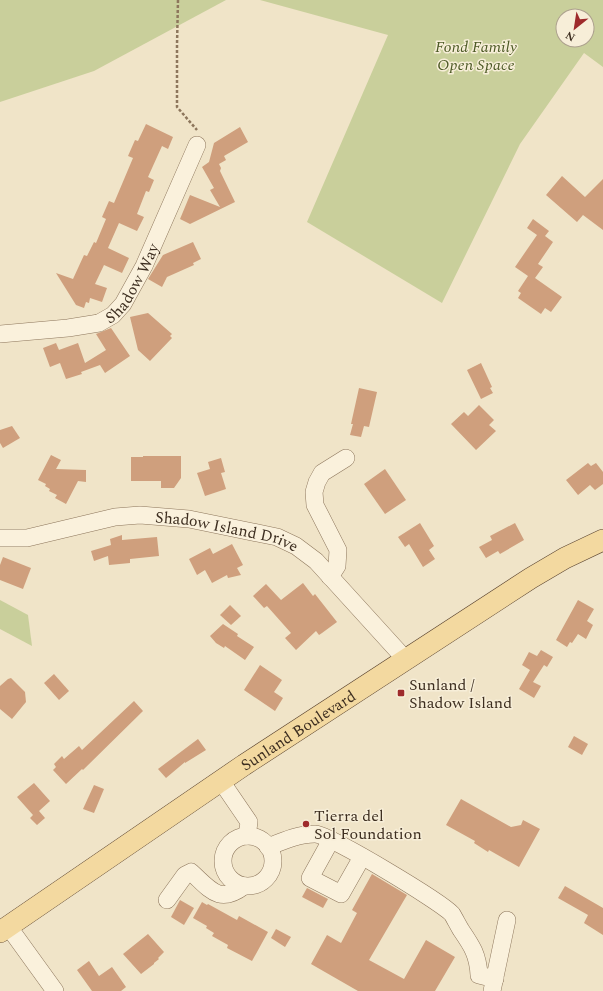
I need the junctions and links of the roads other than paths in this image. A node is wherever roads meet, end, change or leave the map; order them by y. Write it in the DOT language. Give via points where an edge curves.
graph roads {
  1 [pos="197,145"];
  2 [pos="0,334"];
  3 [pos="346,458"];
  4 [pos="0,538"];
  5 [pos="603,540"];
  6 [pos="330,577"];
  7 [pos="406,660"];
  8 [pos="221,781"];
  9 [pos="247,836"];
  10 [pos="331,840"];
  11 [pos="268,847"];
  12 [pos="362,857"];
  13 [pos="244,886"];
  14 [pos="167,900"];
  15 [pos="507,920"];
  16 [pos="4,929"];
  17 [pos="493,985"];
  18 [pos="55,991"];
  1 -- 2 [label="street, Shadow Way" via="144,266 123,304 113,315 99,323"];
  3 -- 6 [label="street" via="322,473 314,492 316,505 338,550 337,566"];
  4 -- 6 [label="street, Shadow Island Drive" via="27,538 115,517 165,516 277,537 296,546 316,561"];
  5 -- 7 [label="main road, Sunland Boulevard" via="531,578"];
  6 -- 7 [label="street, Shadow Island Drive"];
  7 -- 8 [label="main road, Sunland Boulevard"];
  8 -- 9 [label="street" via="249,822"];
  8 -- 16 [label="main road, Sunland Boulevard"];
  9 -- 11 [label="street" via="259,839"];
  9 -- 13 [label="street" via="232,842 226,848 223,860 225,872 230,879"];
  10 -- 11 [label="street" via="316,834 291,838"];
  10 -- 12 [label="street"];
  10 -- 12 [label="street" via="310,878 341,894"];
  11 -- 13 [label="street" via="273,862 267,878 256,884"];
  12 -- 17 [label="street" via="434,899 451,914 475,951 479,975"];
  13 -- 14 [label="street" via="223,896 212,891 191,872"];
  15 -- 17 [label="street"];
  16 -- 18 [label="street"];
}
